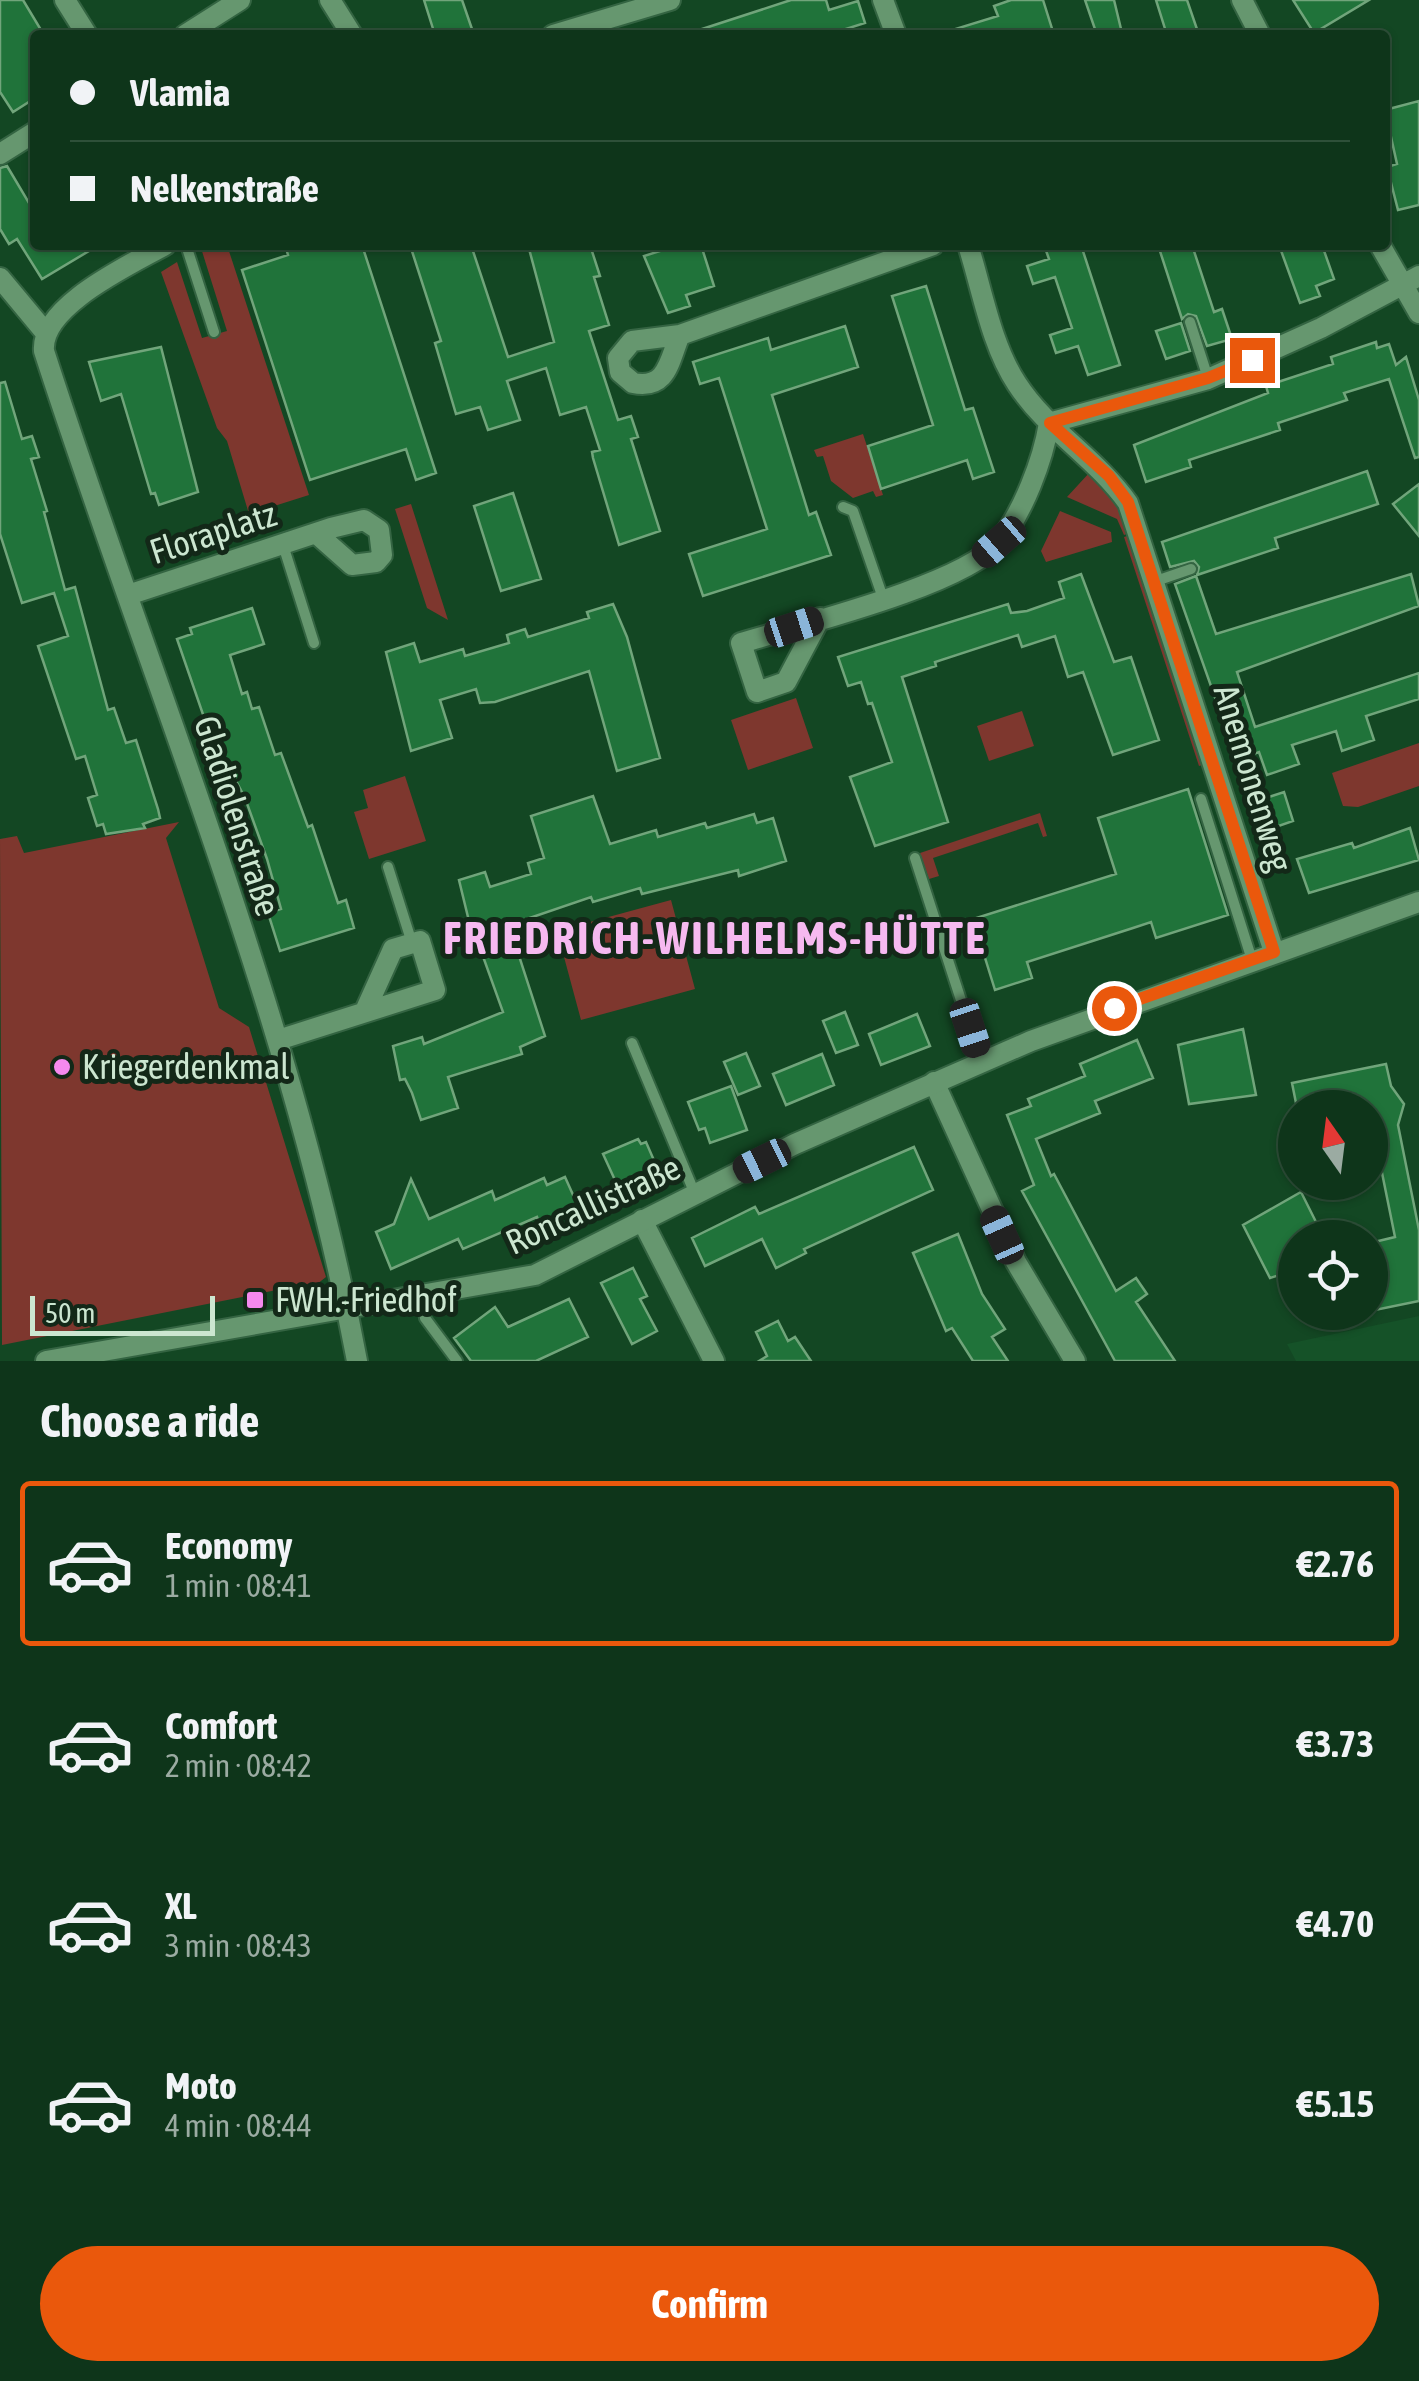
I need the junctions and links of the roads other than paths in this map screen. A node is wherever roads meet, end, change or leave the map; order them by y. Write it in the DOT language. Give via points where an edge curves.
graph roads {
  1 [pos="65,0"];
  2 [pos="240,0"];
  3 [pos="330,0"];
  4 [pos="670,0"];
  5 [pos="883,0"];
  6 [pos="1242,0"];
  7 [pos="84,30"];
  8 [pos="193,30"];
  9 [pos="349,30"];
  10 [pos="570,30"];
  11 [pos="894,30"];
  12 [pos="1257,30"];
  13 [pos="30,135"];
  14 [pos="0,154"];
  15 [pos="156,250"];
  16 [pos="188,250"];
  17 [pos="919,250"];
  18 [pos="970,250"];
  19 [pos="1384,250"];
  20 [pos="0,278"];
  21 [pos="1411,280"];
  22 [pos="1419,313"];
  23 [pos="1190,322"];
  24 [pos="214,332"];
  25 [pos="680,335"];
  26 [pos="44,341"];
  27 [pos="1208,378"];
  28 [pos="1050,423"];
  29 [pos="843,506"];
  30 [pos="318,534"];
  31 [pos="283,545"];
  32 [pos="1191,569"];
  33 [pos="1156,581"];
  34 [pos="128,594"];
  35 [pos="883,598"];
  36 [pos="820,618"];
  37 [pos="314,643"];
  38 [pos="1201,798"];
  39 [pos="915,858"];
  40 [pos="388,868"];
  41 [pos="1419,902"];
  42 [pos="412,943"];
  43 [pos="1274,952"];
  44 [pos="1252,960"];
  45 [pos="365,1012"];
  46 [pos="278,1040"];
  47 [pos="632,1043"];
  48 [pos="981,1062"];
  49 [pos="934,1082"];
  50 [pos="695,1194"];
  51 [pos="642,1220"];
  52 [pos="422,1298"];
  53 [pos="347,1308"];
  54 [pos="46,1361"];
  55 [pos="357,1361"];
  56 [pos="457,1361"];
  57 [pos="714,1361"];
  58 [pos="1075,1361"];
  1 -- 7 [label="street"];
  2 -- 8 [label="street"];
  3 -- 9 [label="street"];
  4 -- 10 [label="street"];
  5 -- 11 [label="street"];
  6 -- 12 [label="street"];
  13 -- 14 [label="street"];
  15 -- 26 [label="street" via="72,302"];
  16 -- 24 [label="lane"];
  17 -- 25 [label="street"];
  18 -- 28 [label="street, Anemonenweg" via="1014,380"];
  19 -- 21 [label="street"];
  20 -- 26 [label="street, Gladiolenstraße"];
  21 -- 22 [label="street"];
  21 -- 27 [label="street"];
  23 -- 27 [label="lane"];
  26 -- 34 [label="street, Gladiolenstraße"];
  27 -- 28 [label="street"];
  28 -- 33 [label="street, Anemonenweg" via="1128,502"];
  28 -- 35 [label="street" via="1040,460 999,542 952,576"];
  29 -- 35 [label="lane" via="853,511"];
  30 -- 31 [label="street, Floraplatz"];
  31 -- 34 [label="street, Floraplatz"];
  31 -- 37 [label="lane"];
  32 -- 33 [label="lane"];
  33 -- 43 [label="street, Anemonenweg"];
  34 -- 46 [label="street, Gladiolenstraße"];
  35 -- 36 [label="street"];
  38 -- 44 [label="lane"];
  39 -- 48 [label="lane"];
  40 -- 42 [label="lane"];
  41 -- 43 [label="street, Roncallistraße"];
  42 -- 45 [label="street" via="393,949"];
  42 -- 45 [label="street" via="420,941 435,990"];
  43 -- 44 [label="street, Roncallistraße"];
  44 -- 48 [label="street, Roncallistraße"];
  45 -- 46 [label="street"];
  46 -- 53 [label="street, Gladiolenstraße"];
  47 -- 50 [label="lane"];
  48 -- 49 [label="street, Roncallistraße"];
  49 -- 50 [label="street, Roncallistraße"];
  49 -- 58 [label="street" via="1016,1262"];
  50 -- 51 [label="street, Roncallistraße"];
  51 -- 52 [label="street, Roncallistraße" via="536,1275"];
  51 -- 57 [label="street"];
  52 -- 53 [label="street, Roncallistraße"];
  52 -- 56 [label="lane" via="425,1318"];
  53 -- 54 [label="street, Roncallistraße"];
  53 -- 55 [label="street, Gladiolenstraße"];
}
